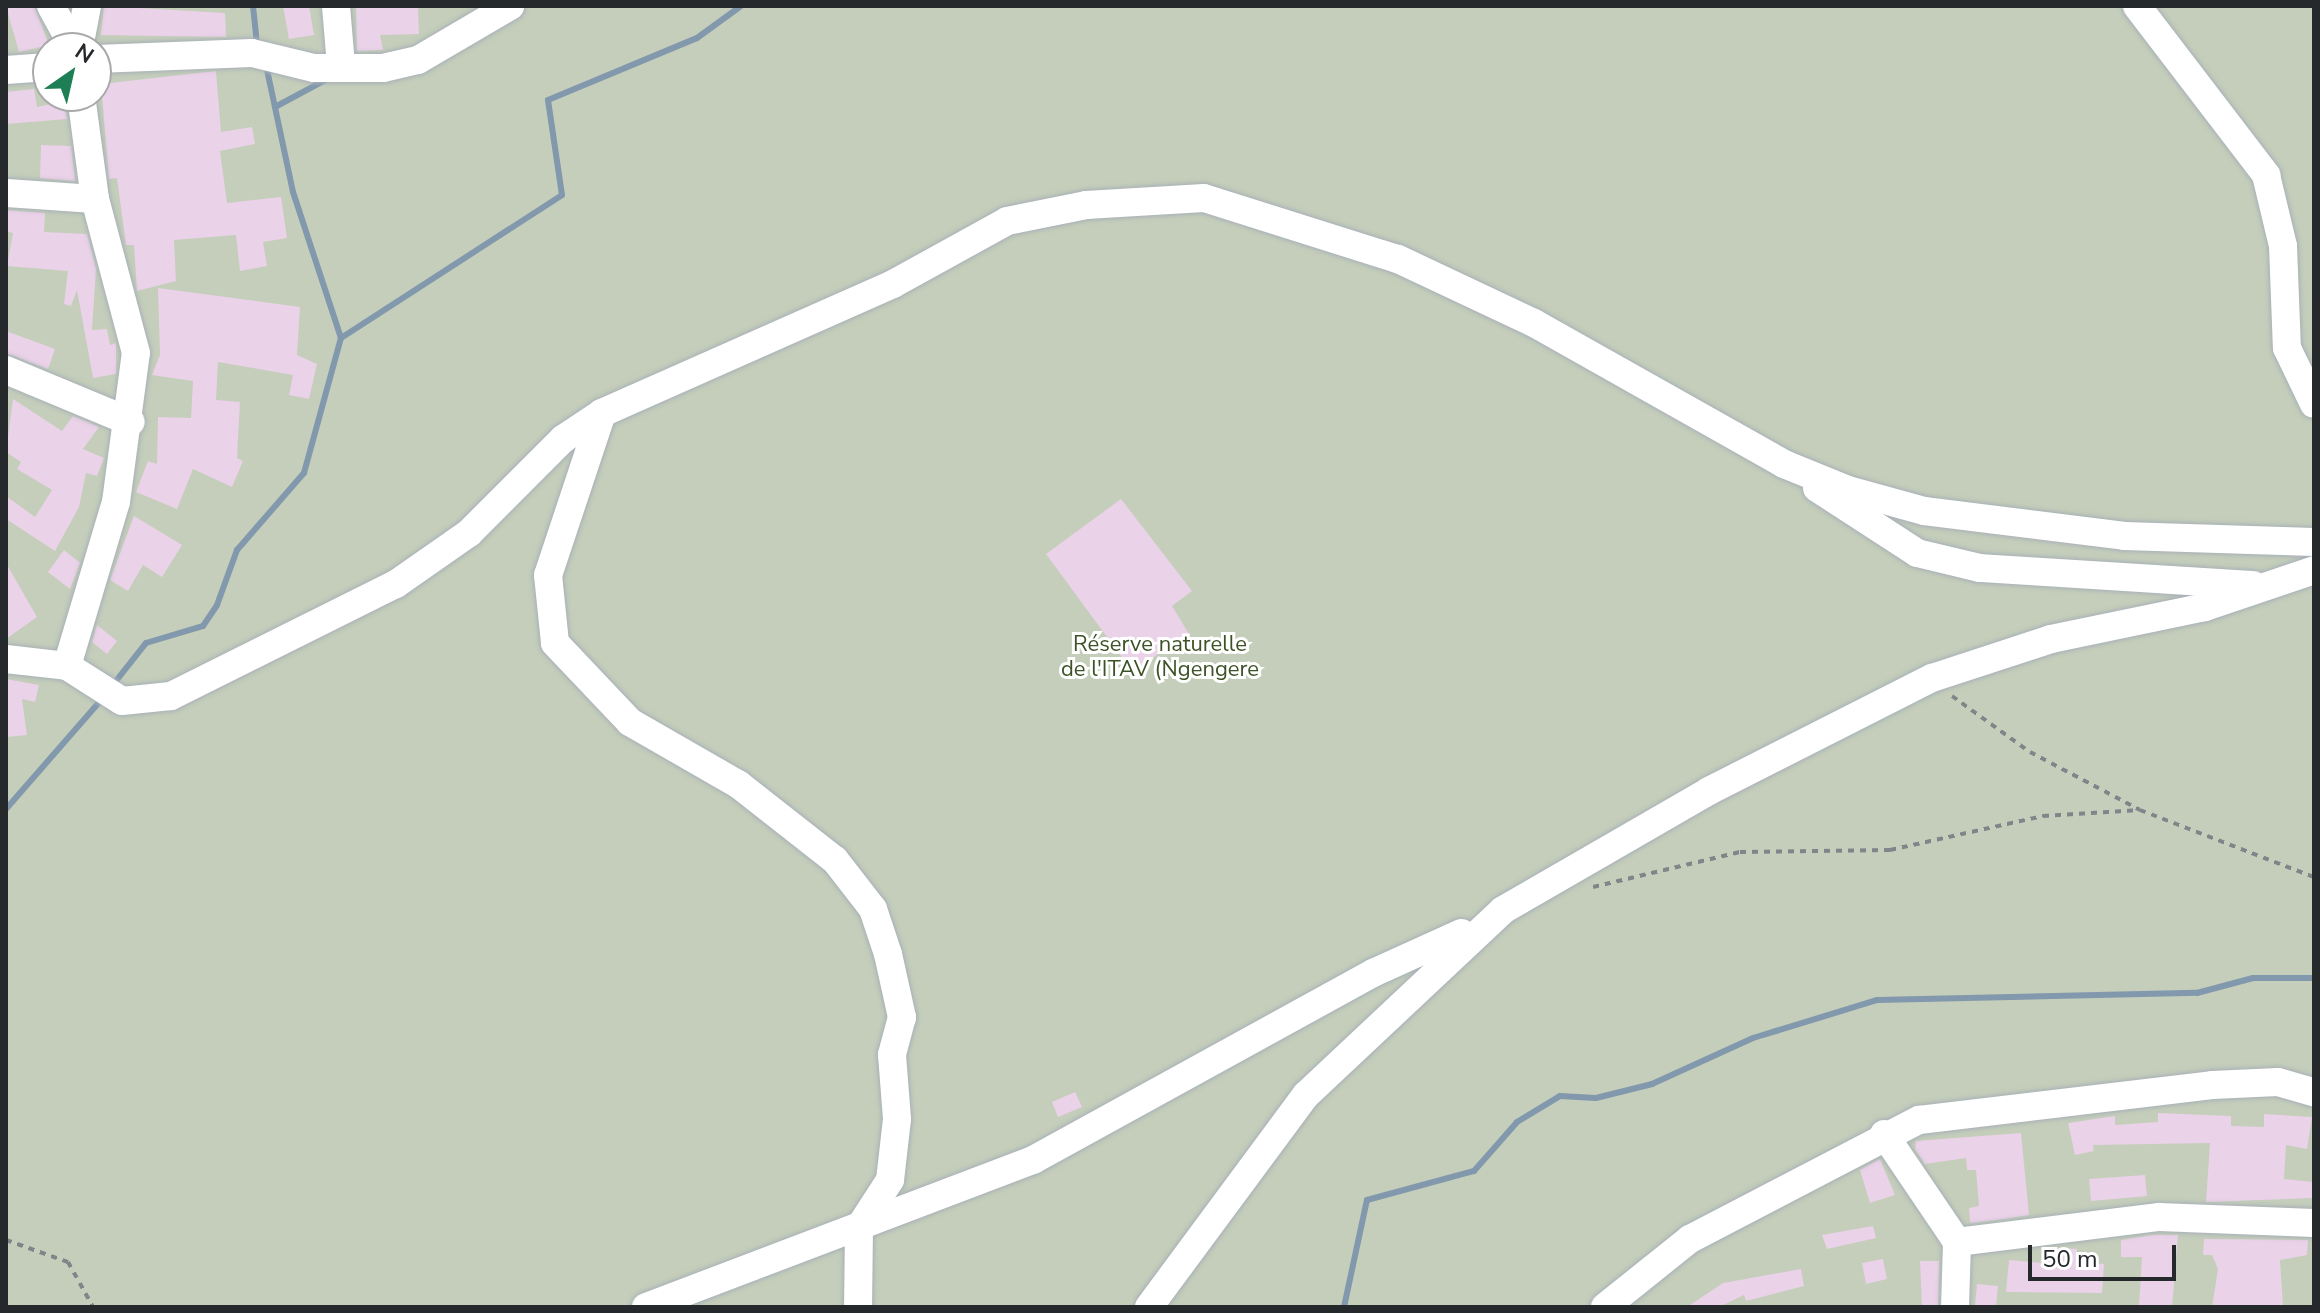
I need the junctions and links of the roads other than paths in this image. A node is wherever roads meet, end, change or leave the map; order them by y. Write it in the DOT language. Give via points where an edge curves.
graph roads {
  1 [pos="51,6"];
  2 [pos="87,6"];
  3 [pos="336,6"];
  4 [pos="2137,6"];
  5 [pos="497,10"];
  6 [pos="66,32"];
  7 [pos="80,32"];
  8 [pos="112,59"];
  9 [pos="327,67"];
  10 [pos="32,68"];
  11 [pos="6,70"];
  12 [pos="83,112"];
  13 [pos="6,193"];
  14 [pos="95,199"];
  15 [pos="9,380"];
  16 [pos="2314,404"];
  17 [pos="602,413"];
  18 [pos="131,422"];
  19 [pos="1784,464"];
  20 [pos="2314,542"];
  21 [pos="2314,570"];
  22 [pos="2279,586"];
  23 [pos="6,659"];
  24 [pos="67,666"];
  25 [pos="1503,910"];
  26 [pos="2314,1092"];
  27 [pos="1884,1134"];
  28 [pos="2314,1223"];
  29 [pos="859,1228"];
  30 [pos="1957,1242"];
  31 [pos="646,1307"];
  32 [pos="858,1307"];
  33 [pos="1149,1307"];
  34 [pos="1605,1307"];
  35 [pos="1955,1307"];
  1 -- 6 [label="street"];
  2 -- 7 [label="street"];
  3 -- 9 [label="street"];
  4 -- 16 [label="street" via="2266,175 2283,246 2287,348"];
  5 -- 9 [label="street" via="418,60"];
  8 -- 9 [label="street" via="264,56"];
  10 -- 11 [label="street"];
  12 -- 14 [label="street"];
  13 -- 14 [label="street"];
  14 -- 18 [label="street" via="136,353"];
  15 -- 18 [label="street"];
  17 -- 19 [label="street" via="893,284 1007,221 1086,205 1204,198 1398,259 1534,323"];
  17 -- 24 [label="street" via="563,439 469,533 396,584 340,606 225,675 171,696 111,695"];
  17 -- 29 [label="street" via="548,575 555,643 630,722 794,826 835,860 873,909 902,1017 892,1055 897,1119 890,1180"];
  18 -- 24 [label="street"];
  19 -- 20 [label="street" via="1924,511 2124,536"];
  19 -- 22 [label="street" via="1917,553 1995,569"];
  21 -- 22 [label="street"];
  22 -- 25 [label="street" via="2051,639 1932,678 1709,791"];
  23 -- 24 [label="street"];
  25 -- 29 [label="street" via="1428,953 1373,973 1033,1160"];
  25 -- 33 [label="street" via="1306,1095"];
  26 -- 27 [label="street" via="2278,1082 2212,1085 2003,1106"];
  27 -- 30 [label="street"];
  27 -- 34 [label="street" via="1690,1239"];
  28 -- 30 [label="street" via="2159,1217"];
  29 -- 31 [label="street"];
  29 -- 32 [label="street"];
  30 -- 35 [label="street"];
}
